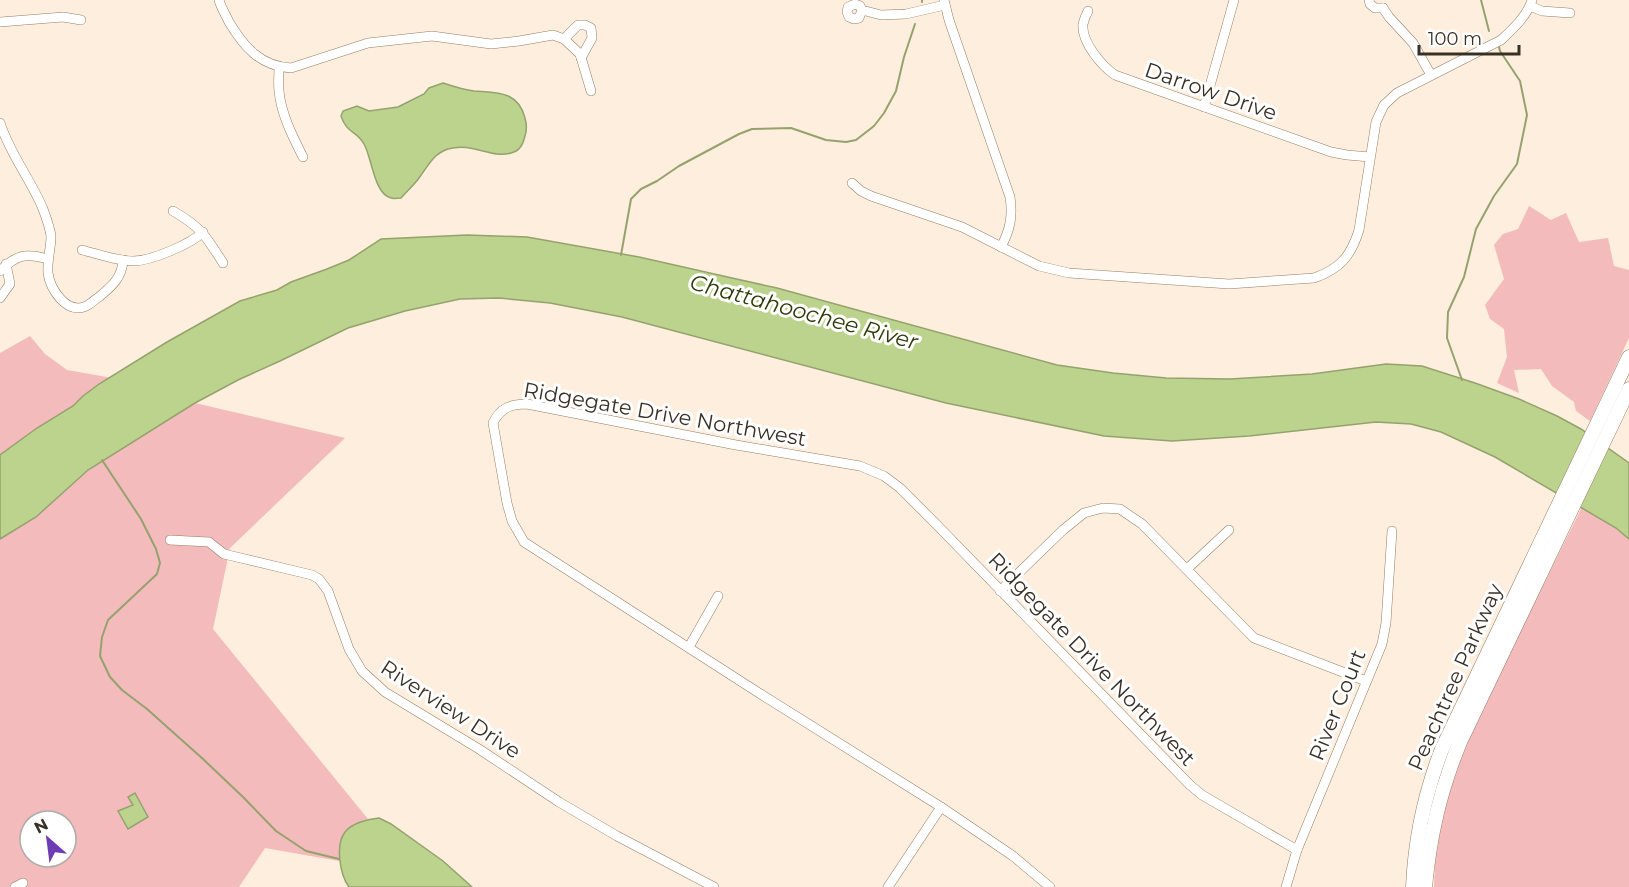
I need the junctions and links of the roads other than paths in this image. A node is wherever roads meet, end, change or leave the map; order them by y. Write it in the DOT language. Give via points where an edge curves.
graph roads {
  1 [pos="219,0"];
  2 [pos="1234,0"];
  3 [pos="1369,0"];
  4 [pos="944,3"];
  5 [pos="1531,3"];
  6 [pos="1386,4"];
  7 [pos="862,10"];
  8 [pos="1088,10"];
  9 [pos="1570,14"];
  10 [pos="81,20"];
  11 [pos="0,22"];
  12 [pos="564,39"];
  13 [pos="581,58"];
  14 [pos="279,67"];
  15 [pos="1431,75"];
  16 [pos="591,91"];
  17 [pos="1204,107"];
  18 [pos="1,129"];
  19 [pos="1370,157"];
  20 [pos="303,158"];
  21 [pos="852,183"];
  22 [pos="173,211"];
  23 [pos="203,232"];
  24 [pos="1000,247"];
  25 [pos="82,250"];
  26 [pos="48,259"];
  27 [pos="123,260"];
  28 [pos="223,263"];
  29 [pos="3,267"];
  30 [pos="0,298"];
  31 [pos="1629,357"];
  32 [pos="1629,389"];
  33 [pos="1608,417"];
  34 [pos="1555,527"];
  35 [pos="1229,530"];
  36 [pos="1392,531"];
  37 [pos="170,540"];
  38 [pos="1188,569"];
  39 [pos="1000,591"];
  40 [pos="718,596"];
  41 [pos="689,647"];
  42 [pos="1366,681"];
  43 [pos="941,807"];
  44 [pos="1297,850"];
  45 [pos="714,887"];
  46 [pos="888,887"];
  47 [pos="1050,887"];
  48 [pos="1286,887"];
  49 [pos="1413,887"];
  50 [pos="1425,887"];
  1 -- 14 [label="street" via="246,48"];
  2 -- 17 [label="street"];
  3 -- 6 [label="street" via="1375,8"];
  4 -- 7 [label="street" via="906,14 881,15"];
  4 -- 24 [label="street" via="1010,197 1011,222"];
  5 -- 9 [label="street" via="1542,11"];
  5 -- 15 [label="street" via="1515,28 1501,40"];
  6 -- 15 [label="street" via="1389,17 1413,43"];
  8 -- 17 [label="street, Darrow Drive" via="1083,33 1107,70 1124,80"];
  10 -- 11 [label="street" via="63,17"];
  12 -- 13 [label="street"];
  12 -- 13 [label="street" via="578,25 591,28 592,38"];
  12 -- 14 [label="street" via="554,34 491,44 432,36 410,38 368,43 291,68"];
  13 -- 16 [label="street"];
  14 -- 20 [label="street" via="282,109"];
  15 -- 19 [label="street" via="1397,93 1384,105 1376,122"];
  17 -- 19 [label="street, Darrow Drive" via="1331,152"];
  18 -- 26 [label="street" via="44,212 51,235"];
  19 -- 24 [label="street" via="1355,244 1339,266 1314,278 1229,284 1069,273 1039,266"];
  21 -- 24 [label="street" via="871,196 950,223"];
  22 -- 23 [label="street"];
  23 -- 27 [label="street" via="161,255"];
  23 -- 28 [label="street"];
  25 -- 27 [label="street"];
  26 -- 27 [label="street" via="54,290 67,304 78,308 114,285"];
  26 -- 29 [label="street" via="27,254"];
  29 -- 30 [label="street" via="10,284"];
  31 -- 33 [label="highway"];
  32 -- 33 [label="highway"];
  33 -- 34 [label="highway"];
  34 -- 49 [label="highway, Peachtree Parkway" via="1448,735 1420,820"];
  34 -- 50 [label="highway, Peachtree Parkway" via="1450,767 1435,818"];
  35 -- 38 [label="street"];
  36 -- 42 [label="street, River Court" via="1386,623 1382,644"];
  37 -- 45 [label="street, Riverview Drive" via="209,542 224,554 319,579 328,591 362,671 385,692 610,833"];
  38 -- 39 [label="street" via="1137,521 1120,509 1103,508 1075,520"];
  38 -- 42 [label="street" via="1254,638"];
  39 -- 41 [label="street, Ridgegate Drive Northwest" via="900,488 860,466 527,404 509,405 493,423 507,503 524,542"];
  39 -- 44 [label="street, Ridgegate Drive Northwest" via="1202,795"];
  40 -- 41 [label="street"];
  41 -- 43 [label="street, Ridgegate Drive Northwest"];
  42 -- 44 [label="street, River Court"];
  43 -- 46 [label="street"];
  43 -- 47 [label="street, Ridgegate Drive Northwest" via="1013,856"];
  44 -- 48 [label="street, River Court"];
}
